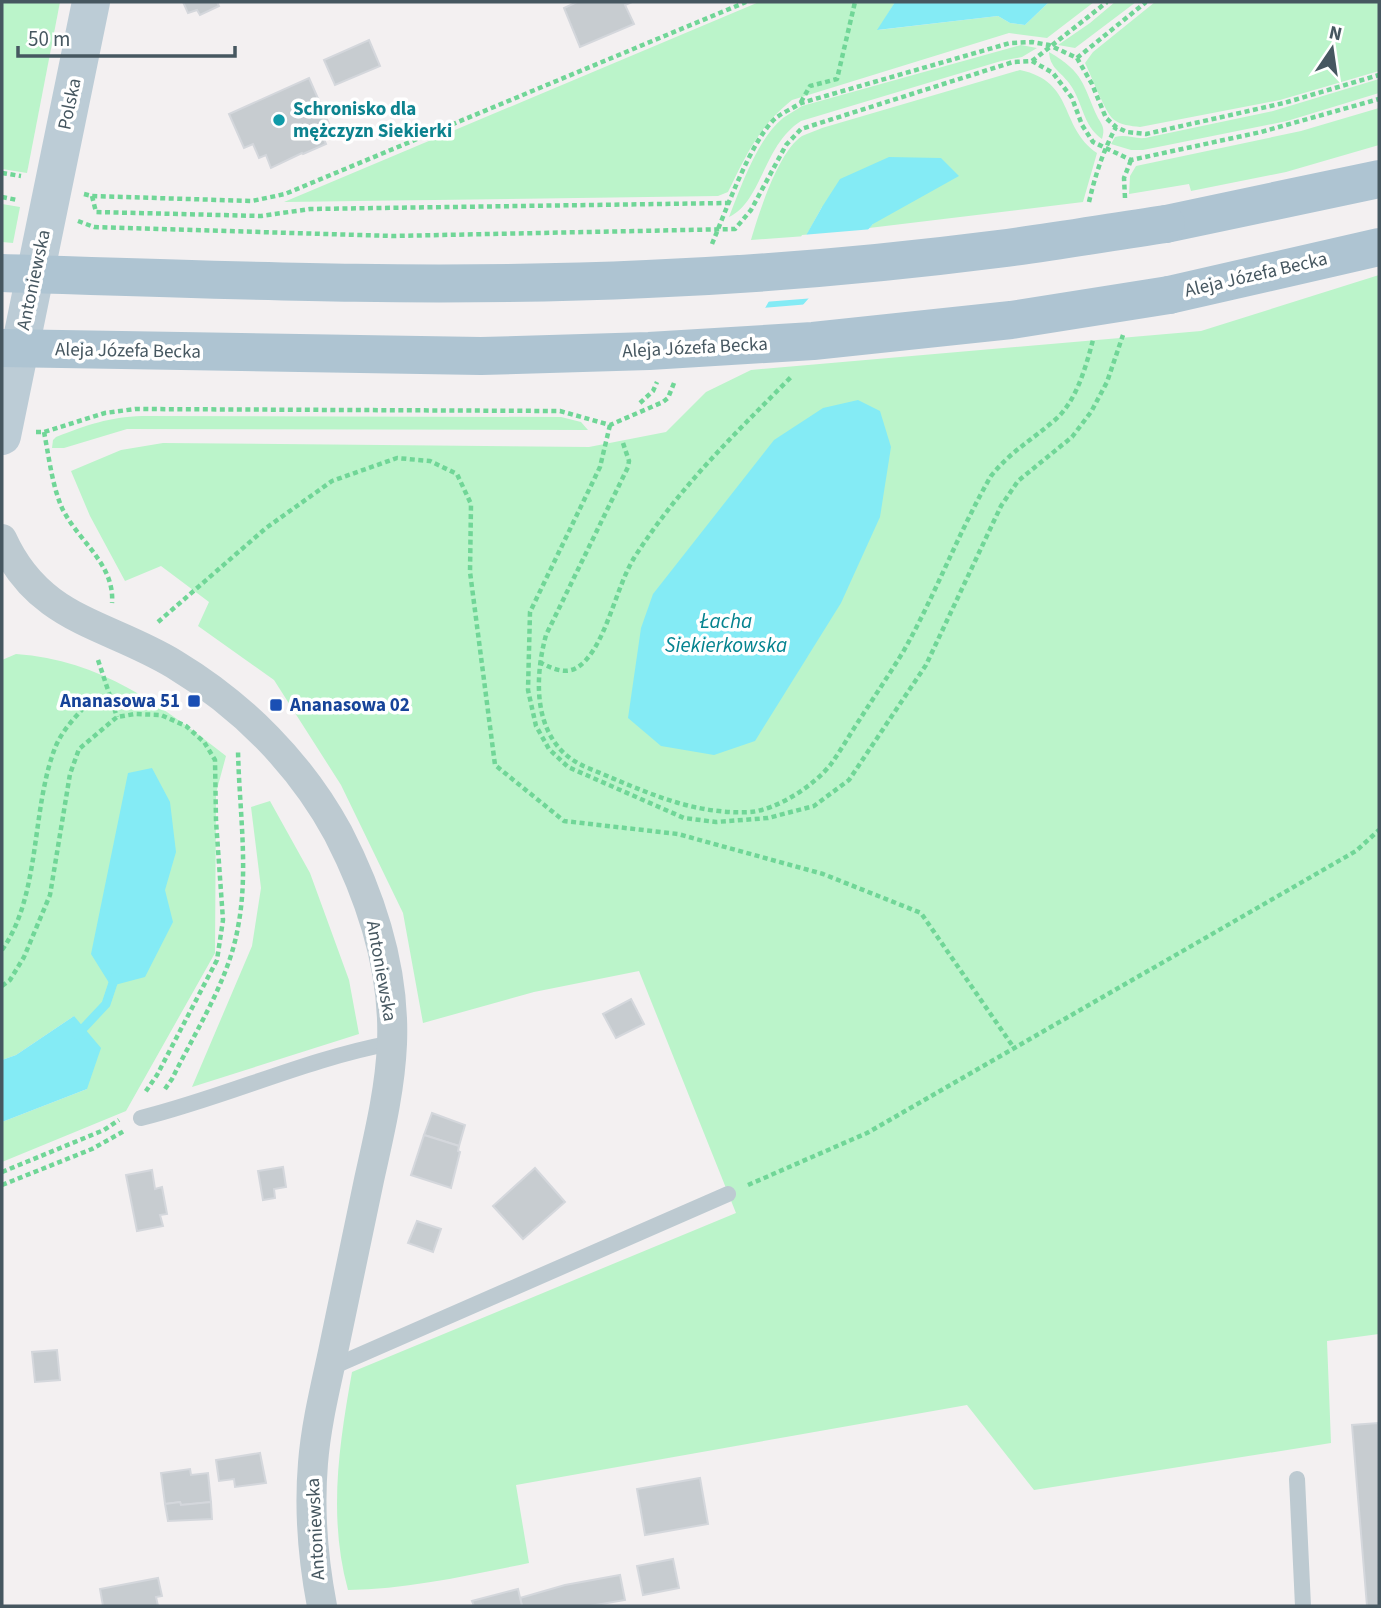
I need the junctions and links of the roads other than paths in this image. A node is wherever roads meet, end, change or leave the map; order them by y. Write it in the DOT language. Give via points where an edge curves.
graph roads {
  1 [pos="91,2"];
  2 [pos="1379,179"];
  3 [pos="58,202"];
  4 [pos="1379,247"];
  5 [pos="2,273"];
  6 [pos="2,348"];
  7 [pos="14,434"];
  8 [pos="5,554"];
  9 [pos="392,1043"];
  10 [pos="141,1118"];
  11 [pos="727,1194"];
  12 [pos="330,1368"];
  13 [pos="1297,1479"];
  14 [pos="322,1606"];
  15 [pos="1303,1606"];
  1 -- 3 [label="street, Polska"];
  2 -- 5 [label="main road, bridge" via="1166,224 998,249 816,268 485,284"];
  3 -- 7 [label="street, Antoniewska"];
  4 -- 6 [label="main road, Aleja Józefa Becka, bridge" via="1170,295 1011,320 813,341 467,356"];
  8 -- 9 [label="street, Antoniewska" via="60,608 173,663 238,709 302,776 337,832 369,904 388,983"];
  9 -- 10 [label="lane" via="308,1064"];
  9 -- 12 [label="street, Antoniewska" via="381,1127"];
  11 -- 12 [label="lane"];
  12 -- 14 [label="street, Antoniewska" via="319,1414 312,1500"];
  13 -- 15 [label="lane"];
}
